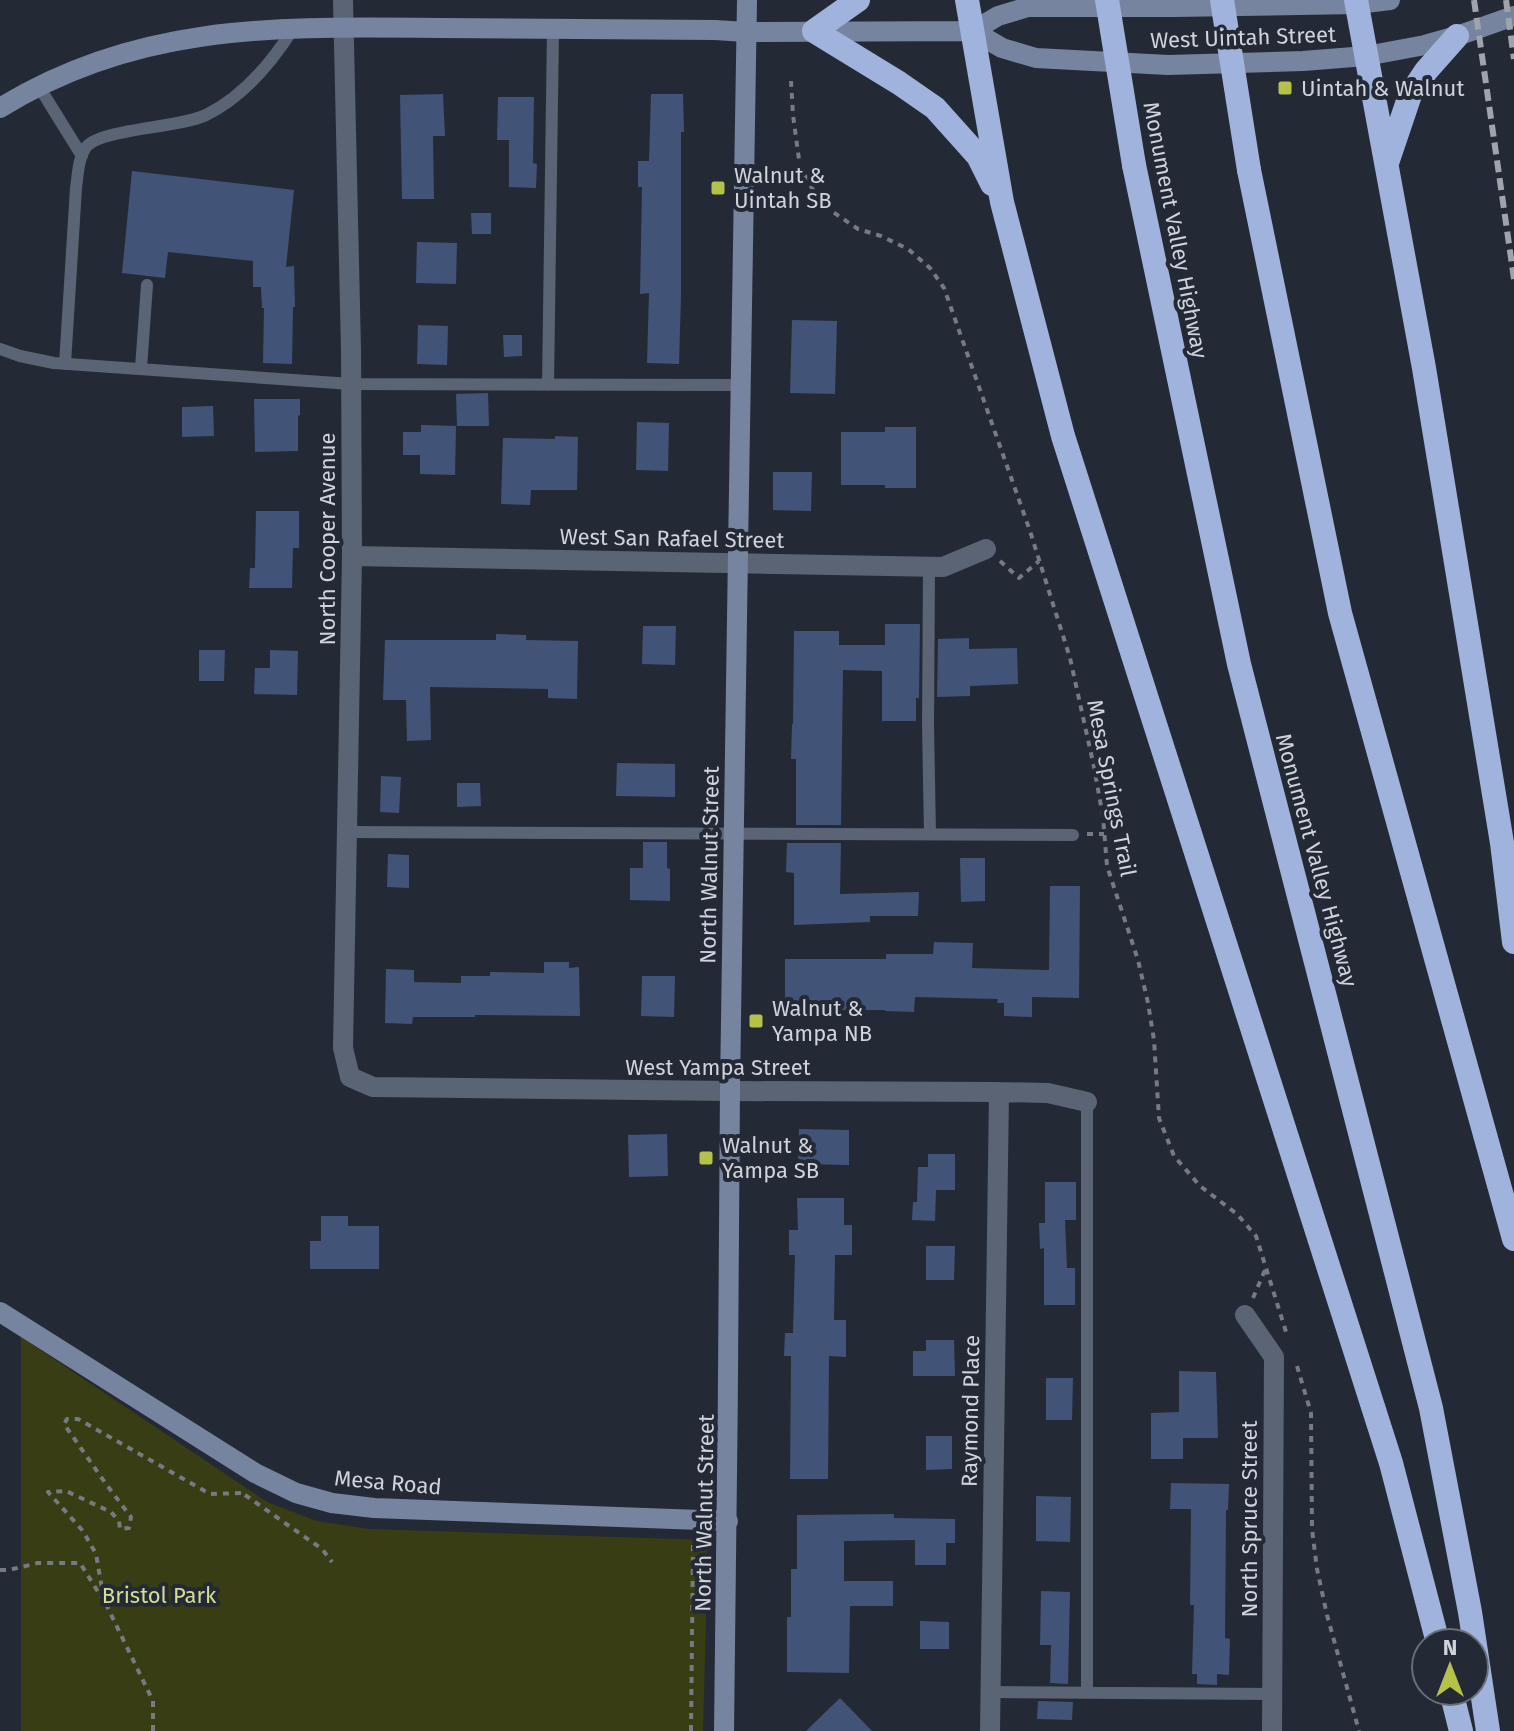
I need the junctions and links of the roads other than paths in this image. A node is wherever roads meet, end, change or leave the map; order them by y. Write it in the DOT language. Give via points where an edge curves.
graph roads {
  1 [pos="343,0"];
  2 [pos="747,0"];
  3 [pos="858,0"];
  4 [pos="967,0"];
  5 [pos="1107,0"];
  6 [pos="1222,0"];
  7 [pos="1390,0"];
  8 [pos="1356,2"];
  9 [pos="1514,16"];
  10 [pos="343,28"];
  11 [pos="293,29"];
  12 [pos="553,29"];
  13 [pos="814,31"];
  14 [pos="973,31"];
  15 [pos="746,32"];
  16 [pos="1457,36"];
  17 [pos="1366,56"];
  18 [pos="38,85"];
  19 [pos="0,108"];
  20 [pos="82,156"];
  21 [pos="1386,165"];
  22 [pos="1002,202"];
  23 [pos="147,285"];
  24 [pos="0,349"];
  25 [pos="65,364"];
  26 [pos="141,368"];
  27 [pos="351,384"];
  28 [pos="548,385"];
  29 [pos="739,385"];
  30 [pos="986,549"];
  31 [pos="352,556"];
  32 [pos="736,564"];
  33 [pos="929,567"];
  34 [pos="348,832"];
  35 [pos="734,833"];
  36 [pos="930,834"];
  37 [pos="1073,835"];
  38 [pos="1514,942"];
  39 [pos="350,1077"];
  40 [pos="730,1091"];
  41 [pos="999,1092"];
  42 [pos="1087,1102"];
  43 [pos="1514,1239"];
  44 [pos="0,1312"];
  45 [pos="1245,1315"];
  46 [pos="728,1521"];
  47 [pos="1434,1627"];
  48 [pos="990,1692"];
  49 [pos="1087,1692"];
  50 [pos="1273,1694"];
  51 [pos="1455,1707"];
  52 [pos="724,1731"];
  53 [pos="990,1731"];
  54 [pos="1272,1731"];
  55 [pos="1461,1731"];
  56 [pos="1488,1731"];
  1 -- 10 [label="street, North Cooper Avenue"];
  2 -- 15 [label="main road, North Walnut Street"];
  3 -- 13 [label="highway"];
  4 -- 14 [label="highway"];
  5 -- 56 [label="highway, Monument Valley Highway, bridge" via="1134,165 1239,664 1431,1408"];
  6 -- 43 [label="highway, bridge" via="1249,170 1340,613"];
  7 -- 8 [label="main road, West Uintah Street"];
  8 -- 14 [label="main road, West Uintah Street" via="1028,7"];
  8 -- 17 [label="highway"];
  9 -- 16 [label="main road, West Uintah Street"];
  10 -- 11 [label="main road, West Uintah Street"];
  10 -- 12 [label="main road, West Uintah Street"];
  10 -- 27 [label="street, North Cooper Avenue"];
  11 -- 18 [label="main road, West Uintah Street" via="250,30 142,47"];
  11 -- 20 [label="lane" via="277,54 228,103 177,124 111,134 87,147"];
  12 -- 15 [label="main road, West Uintah Street"];
  12 -- 28 [label="lane"];
  13 -- 14 [label="main road, West Uintah Street"];
  13 -- 15 [label="main road, West Uintah Street"];
  13 -- 22 [label="highway" via="935,108 978,156"];
  14 -- 17 [label="main road, West Uintah Street" via="1002,48 1036,58 1168,65"];
  14 -- 22 [label="highway"];
  15 -- 29 [label="main road, North Walnut Street"];
  16 -- 17 [label="main road, West Uintah Street"];
  16 -- 21 [label="highway" via="1410,95"];
  17 -- 21 [label="highway"];
  18 -- 19 [label="main road, West Uintah Street"];
  18 -- 20 [label="lane"];
  20 -- 25 [label="lane"];
  21 -- 38 [label="highway" via="1439,460"];
  22 -- 47 [label="highway" via="1063,436 1387,1449"];
  23 -- 26 [label="lane"];
  24 -- 25 [label="lane"];
  25 -- 26 [label="lane"];
  26 -- 27 [label="lane"];
  27 -- 28 [label="lane"];
  27 -- 31 [label="street, North Cooper Avenue"];
  28 -- 29 [label="lane"];
  29 -- 32 [label="main road, North Walnut Street"];
  30 -- 33 [label="street, West San Rafael Street" via="943,567"];
  31 -- 32 [label="street, West San Rafael Street"];
  31 -- 34 [label="street, North Cooper Avenue"];
  32 -- 33 [label="street, West San Rafael Street"];
  32 -- 35 [label="main road, North Walnut Street"];
  33 -- 36 [label="lane"];
  34 -- 35 [label="lane"];
  34 -- 39 [label="street, North Cooper Avenue" via="343,1048"];
  35 -- 36 [label="lane"];
  35 -- 40 [label="main road, North Walnut Street"];
  36 -- 37 [label="lane"];
  39 -- 40 [label="street, West Yampa Street" via="373,1087"];
  40 -- 41 [label="street, West Yampa Street"];
  40 -- 46 [label="main road, North Walnut Street"];
  41 -- 42 [label="street, West Yampa Street" via="1048,1093"];
  41 -- 48 [label="street, Raymond Place"];
  42 -- 49 [label="lane"];
  44 -- 46 [label="main road, Mesa Road" via="255,1473 296,1493 332,1503 420,1510"];
  45 -- 50 [label="street, North Spruce Street" via="1274,1357"];
  46 -- 52 [label="main road, North Walnut Street"];
  48 -- 49 [label="lane"];
  48 -- 53 [label="street, Raymond Place"];
  49 -- 50 [label="lane"];
  50 -- 54 [label="street, North Spruce Street"];
  51 -- 55 [label="highway"];
}
